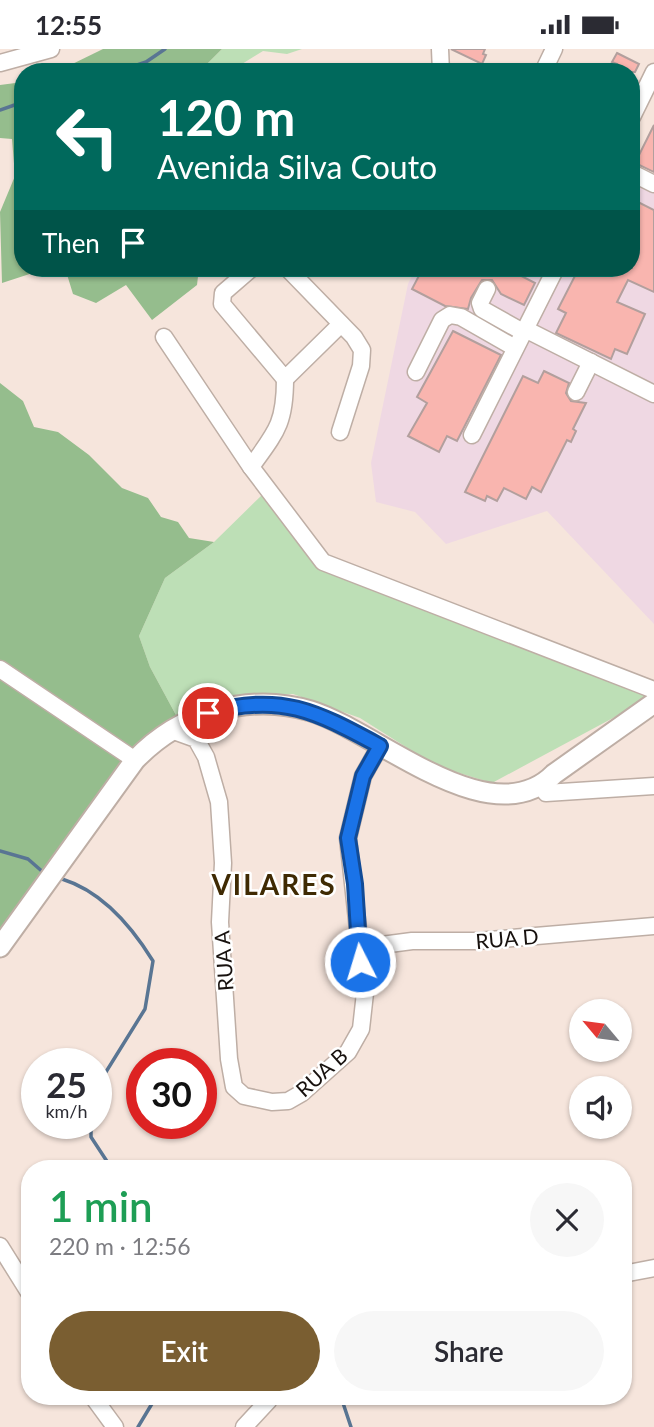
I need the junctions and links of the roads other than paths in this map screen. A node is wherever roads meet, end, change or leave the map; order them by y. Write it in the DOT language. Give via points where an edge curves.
graph roads {
  1 [pos="51,49"];
  2 [pos="0,63"];
  3 [pos="654,72"];
  4 [pos="640,101"];
  5 [pos="242,277"];
  6 [pos="296,277"];
  7 [pos="551,277"];
  8 [pos="487,289"];
  9 [pos="341,324"];
  10 [pos="524,330"];
  11 [pos="164,337"];
  12 [pos="515,348"];
  13 [pos="591,362"];
  14 [pos="416,372"];
  15 [pos="285,379"];
  16 [pos="576,392"];
  17 [pos="654,394"];
  18 [pos="340,432"];
  19 [pos="471,435"];
  20 [pos="251,467"];
  21 [pos="0,669"];
  22 [pos="654,690"];
  23 [pos="654,703"];
  24 [pos="171,730"];
  25 [pos="380,746"];
  26 [pos="135,760"];
  27 [pos="654,786"];
  28 [pos="541,787"];
  29 [pos="654,926"];
  30 [pos="0,947"];
  31 [pos="359,948"];
  32 [pos="234,1087"];
  33 [pos="0,1246"];
  34 [pos="654,1268"];
  35 [pos="632,1272"];
  36 [pos="21,1280"];
  37 [pos="99,1405"];
  38 [pos="264,1405"];
  39 [pos="115,1427"];
  40 [pos="244,1427"];
  1 -- 2 [label="street"];
  3 -- 4 [label="street"];
  5 -- 15 [label="street" via="223,293 222,304"];
  6 -- 9 [label="street"];
  7 -- 10 [label="street"];
  8 -- 10 [label="street" via="482,309"];
  9 -- 15 [label="street"];
  9 -- 18 [label="street" via="362,351"];
  10 -- 12 [label="street"];
  10 -- 13 [label="street"];
  11 -- 20 [label="street"];
  12 -- 14 [label="street" via="450,315 442,320"];
  12 -- 19 [label="street"];
  13 -- 16 [label="street"];
  13 -- 17 [label="street"];
  15 -- 20 [label="street" via="279,428"];
  20 -- 22 [label="street" via="323,562"];
  21 -- 26 [label="street"];
  23 -- 28 [label="main road"];
  24 -- 25 [label="main road" via="228,707 269,704 314,712"];
  24 -- 26 [label="main road"];
  24 -- 32 [label="street, RUA A" via="196,739 219,802 220,922"];
  25 -- 28 [label="main road" via="473,789 505,794"];
  25 -- 31 [label="street" via="363,776 348,838"];
  26 -- 30 [label="main road"];
  27 -- 28 [label="street" via="545,793"];
  29 -- 31 [label="street, RUA D"];
  31 -- 32 [label="street, RUA B" via="365,993 361,1028 348,1052 288,1101 244,1097"];
  33 -- 36 [label="street"];
  34 -- 35 [label="street"];
  37 -- 39 [label="street"];
  38 -- 40 [label="street"];
}
